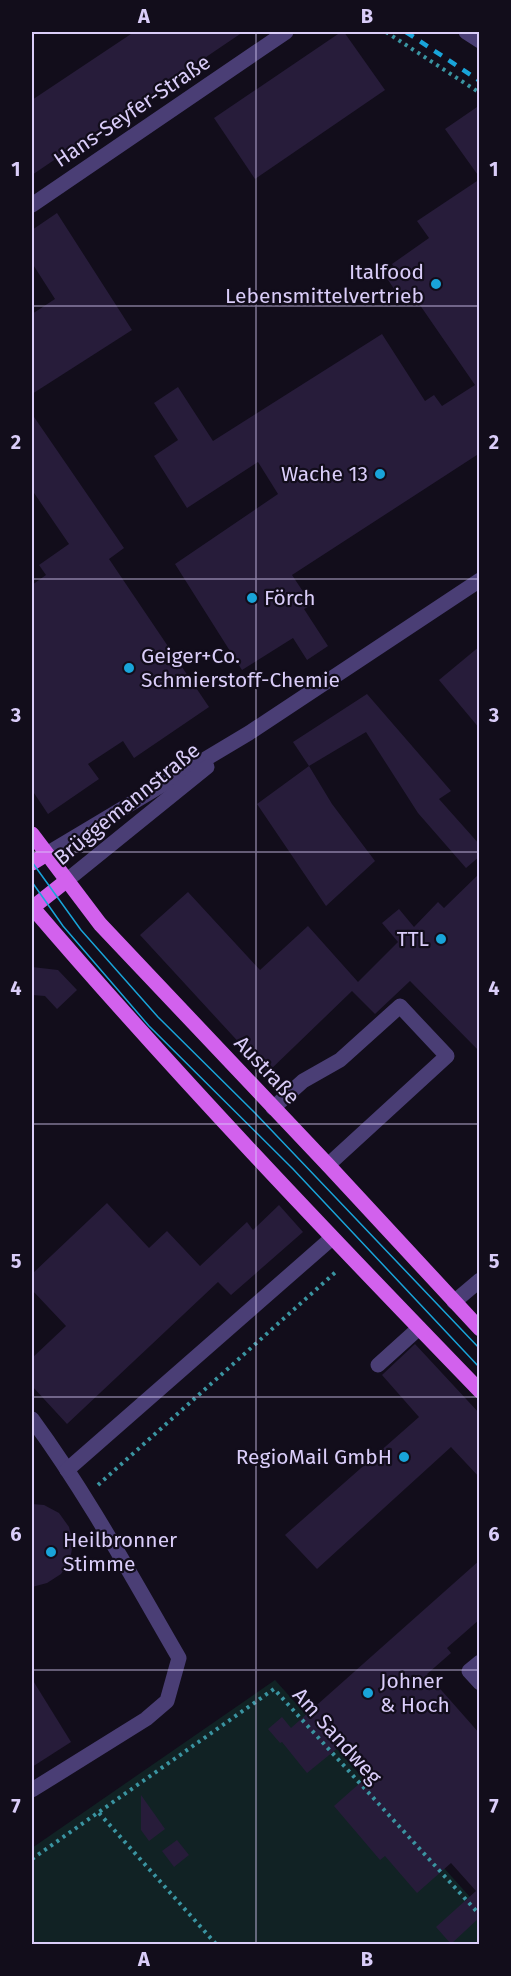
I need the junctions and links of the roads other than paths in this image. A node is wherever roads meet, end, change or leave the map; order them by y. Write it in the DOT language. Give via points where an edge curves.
graph roads {
  1 [pos="286,32"];
  2 [pos="466,32"];
  3 [pos="480,41"];
  4 [pos="32,205"];
  5 [pos="480,580"];
  6 [pos="249,733"];
  7 [pos="32,834"];
  8 [pos="45,855"];
  9 [pos="32,863"];
  10 [pos="66,881"];
  11 [pos="32,908"];
  12 [pos="273,1108"];
  13 [pos="328,1165"];
  14 [pos="332,1238"];
  15 [pos="480,1280"];
  16 [pos="454,1302"];
  17 [pos="419,1328"];
  18 [pos="480,1329"];
  19 [pos="378,1365"];
  20 [pos="480,1392"];
  21 [pos="32,1419"];
  22 [pos="67,1470"];
  23 [pos="480,1662"];
  24 [pos="480,1683"];
  25 [pos="32,1790"];
  1 -- 4 [label="street, Hans-Seyfer-Straße"];
  2 -- 3 [label="street"];
  5 -- 6 [label="street, Brüggemannstraße"];
  6 -- 8 [label="street, Brüggemannstraße"];
  6 -- 10 [label="street, Brüggemannstraße"];
  7 -- 8 [label="main road, Austraße"];
  8 -- 9 [label="main road, Brüggemannstraße"];
  8 -- 10 [label="main road, Austraße"];
  10 -- 11 [label="main road, Brüggemannstraße"];
  10 -- 12 [label="main road, Austraße" via="100,924"];
  11 -- 14 [label="main road"];
  12 -- 13 [label="main road, Austraße"];
  12 -- 13 [label="street" via="303,1081 340,1060 400,1006 447,1056"];
  13 -- 16 [label="main road, Austraße"];
  14 -- 17 [label="main road"];
  14 -- 22 [label="street"];
  15 -- 16 [label="street"];
  16 -- 18 [label="main road, Austraße"];
  17 -- 19 [label="street"];
  17 -- 20 [label="main road"];
  21 -- 22 [label="street"];
  22 -- 25 [label="street" via="179,1658 167,1701 146,1719"];
  23 -- 24 [label="street" via="469,1671"];
}
